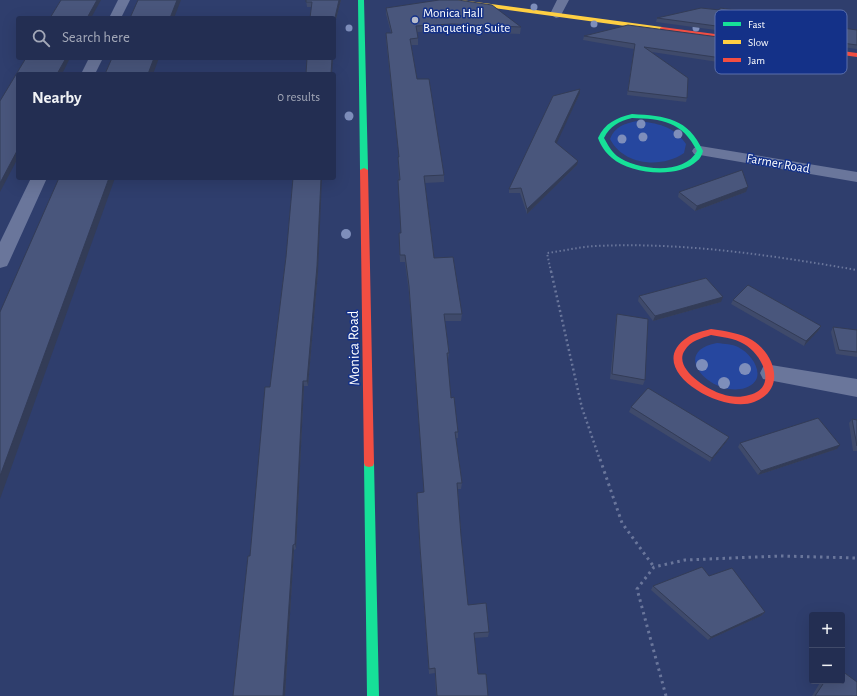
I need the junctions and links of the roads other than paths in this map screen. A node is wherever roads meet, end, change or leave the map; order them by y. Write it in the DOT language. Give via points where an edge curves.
graph roads {
  1 [pos="124,0"];
  2 [pos="361,0"];
  3 [pos="450,0"];
  4 [pos="563,0"];
  5 [pos="556,14"];
  6 [pos="116,16"];
  7 [pos="715,36"];
  8 [pos="847,54"];
  9 [pos="857,55"];
  10 [pos="95,60"];
  11 [pos="89,72"];
  12 [pos="700,151"];
  13 [pos="857,177"];
  14 [pos="38,180"];
  15 [pos="0,262"];
  16 [pos="771,373"];
  17 [pos="857,388"];
  18 [pos="373,696"];
  1 -- 6 [label="street"];
  2 -- 18 [label="street, Monica Road"];
  3 -- 5 [label="street"];
  4 -- 5 [label="street"];
  5 -- 7 [label="street"];
  8 -- 9 [label="street"];
  10 -- 11 [label="street"];
  12 -- 12 [label="street" via="693,161 679,168 659,170 638,167 618,160 605,150 601,138 604,128 615,120 632,116 651,116 687,129 697,139"];
  12 -- 13 [label="street, Farmer Road"];
  14 -- 15 [label="street"];
  16 -- 16 [label="street" via="769,385 760,394 746,400 712,396 684,376 678,363 679,351 685,341 696,335 711,332 728,334 744,340 757,349 767,361"];
  16 -- 17 [label="street"];
}
